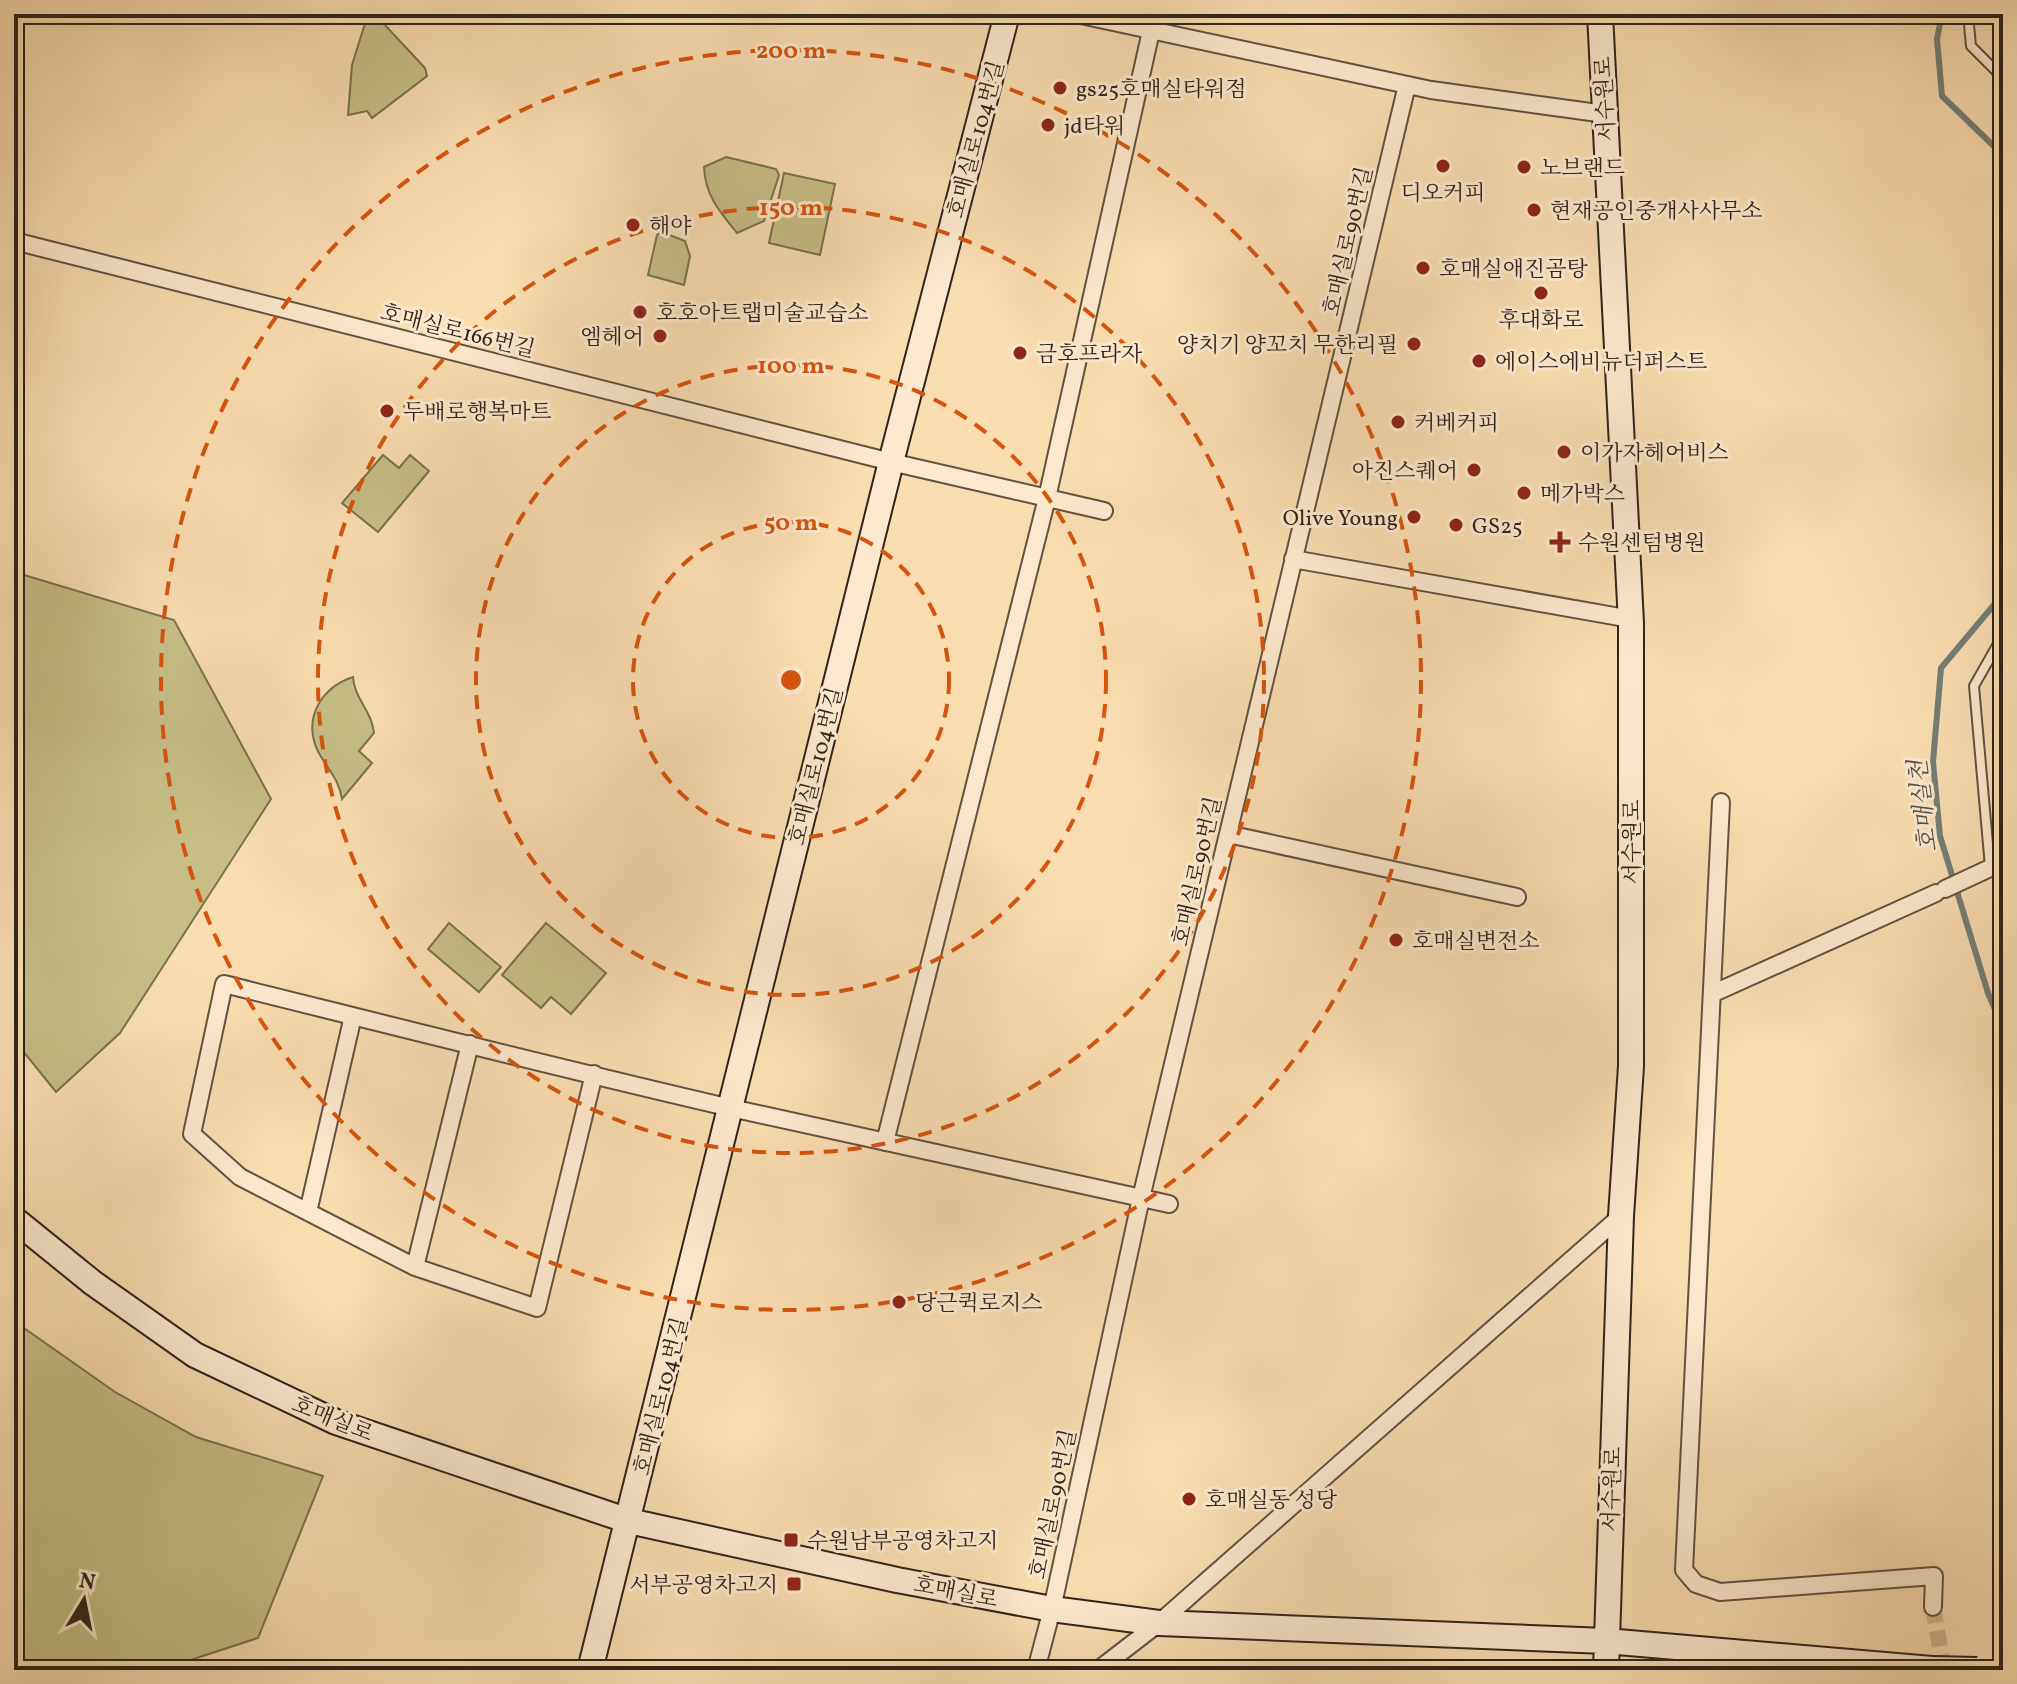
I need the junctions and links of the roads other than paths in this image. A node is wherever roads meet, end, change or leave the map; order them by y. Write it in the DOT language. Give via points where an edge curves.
graph roads {
  1 [pos="1007,14"];
  2 [pos="1076,14"];
  3 [pos="1600,14"];
  4 [pos="1968,14"];
  5 [pos="1151,31"];
  6 [pos="2003,78"];
  7 [pos="1407,85"];
  8 [pos="1605,114"];
  9 [pos="14,241"];
  10 [pos="891,462"];
  11 [pos="1047,498"];
  12 [pos="1104,511"];
  13 [pos="1293,559"];
  14 [pos="1631,619"];
  15 [pos="2003,635"];
  16 [pos="1721,802"];
  17 [pos="1228,834"];
  18 [pos="1990,868"];
  19 [pos="1517,897"];
  20 [pos="1714,993"];
  21 [pos="353,1016"];
  22 [pos="470,1044"];
  23 [pos="594,1074"];
  24 [pos="730,1108"];
  25 [pos="885,1142"];
  26 [pos="1141,1198"];
  27 [pos="1169,1204"];
  28 [pos="308,1212"];
  29 [pos="1621,1216"];
  30 [pos="14,1219"];
  31 [pos="415,1267"];
  32 [pos="629,1521"];
  33 [pos="1933,1607"];
  34 [pos="1052,1609"];
  35 [pos="1159,1623"];
  36 [pos="1606,1641"];
  37 [pos="1932,1669"];
  38 [pos="590,1670"];
  39 [pos="1036,1670"];
  40 [pos="1098,1670"];
  41 [pos="1606,1670"];
  42 [pos="1977,1670"];
  1 -- 10 [label="street, 호매실로104번길"];
  2 -- 5 [label="street"];
  3 -- 8 [label="street, 서수원로"];
  4 -- 6 [label="lane" via="1971,46"];
  5 -- 7 [label="street"];
  5 -- 11 [label="street"];
  7 -- 8 [label="street"];
  7 -- 13 [label="street, 호매실로90번길"];
  8 -- 14 [label="street, 서수원로"];
  9 -- 10 [label="street, 호매실로166번길"];
  10 -- 11 [label="street, 호매실로166번길"];
  10 -- 24 [label="street, 호매실로104번길"];
  11 -- 12 [label="street, 호매실로166번길"];
  11 -- 25 [label="street"];
  13 -- 14 [label="street"];
  13 -- 17 [label="street, 호매실로90번길"];
  14 -- 29 [label="street, 서수원로" via="1631,1066"];
  15 -- 18 [label="lane" via="1974,686"];
  16 -- 20 [label="street"];
  17 -- 19 [label="street"];
  17 -- 26 [label="street, 호매실로90번길"];
  18 -- 20 [label="street"];
  20 -- 33 [label="street" via="1684,1570 1696,1584 1720,1592 1934,1576"];
  21 -- 22 [label="street"];
  21 -- 28 [label="street"];
  21 -- 28 [label="street" via="224,984 192,1134 240,1177"];
  22 -- 23 [label="street"];
  22 -- 31 [label="street"];
  23 -- 24 [label="street"];
  23 -- 31 [label="street" via="537,1308"];
  24 -- 25 [label="street"];
  24 -- 32 [label="street, 호매실로104번길"];
  25 -- 26 [label="street"];
  26 -- 27 [label="street"];
  26 -- 34 [label="street, 호매실로90번길"];
  28 -- 31 [label="street"];
  29 -- 35 [label="street"];
  29 -- 36 [label="street, 서수원로"];
  30 -- 32 [label="street, 호매실로" via="195,1355 336,1422"];
  32 -- 34 [label="street, 호매실로"];
  32 -- 38 [label="street, 호매실로104번길"];
  34 -- 35 [label="street, 호매실로"];
  34 -- 39 [label="street, 호매실로90번길"];
  35 -- 36 [label="street, 호매실로"];
  35 -- 40 [label="street"];
  36 -- 37 [label="street, 호매실로"];
  36 -- 41 [label="street, 서수원로"];
  37 -- 42 [label="street, 호매실로, bridge"];
}
